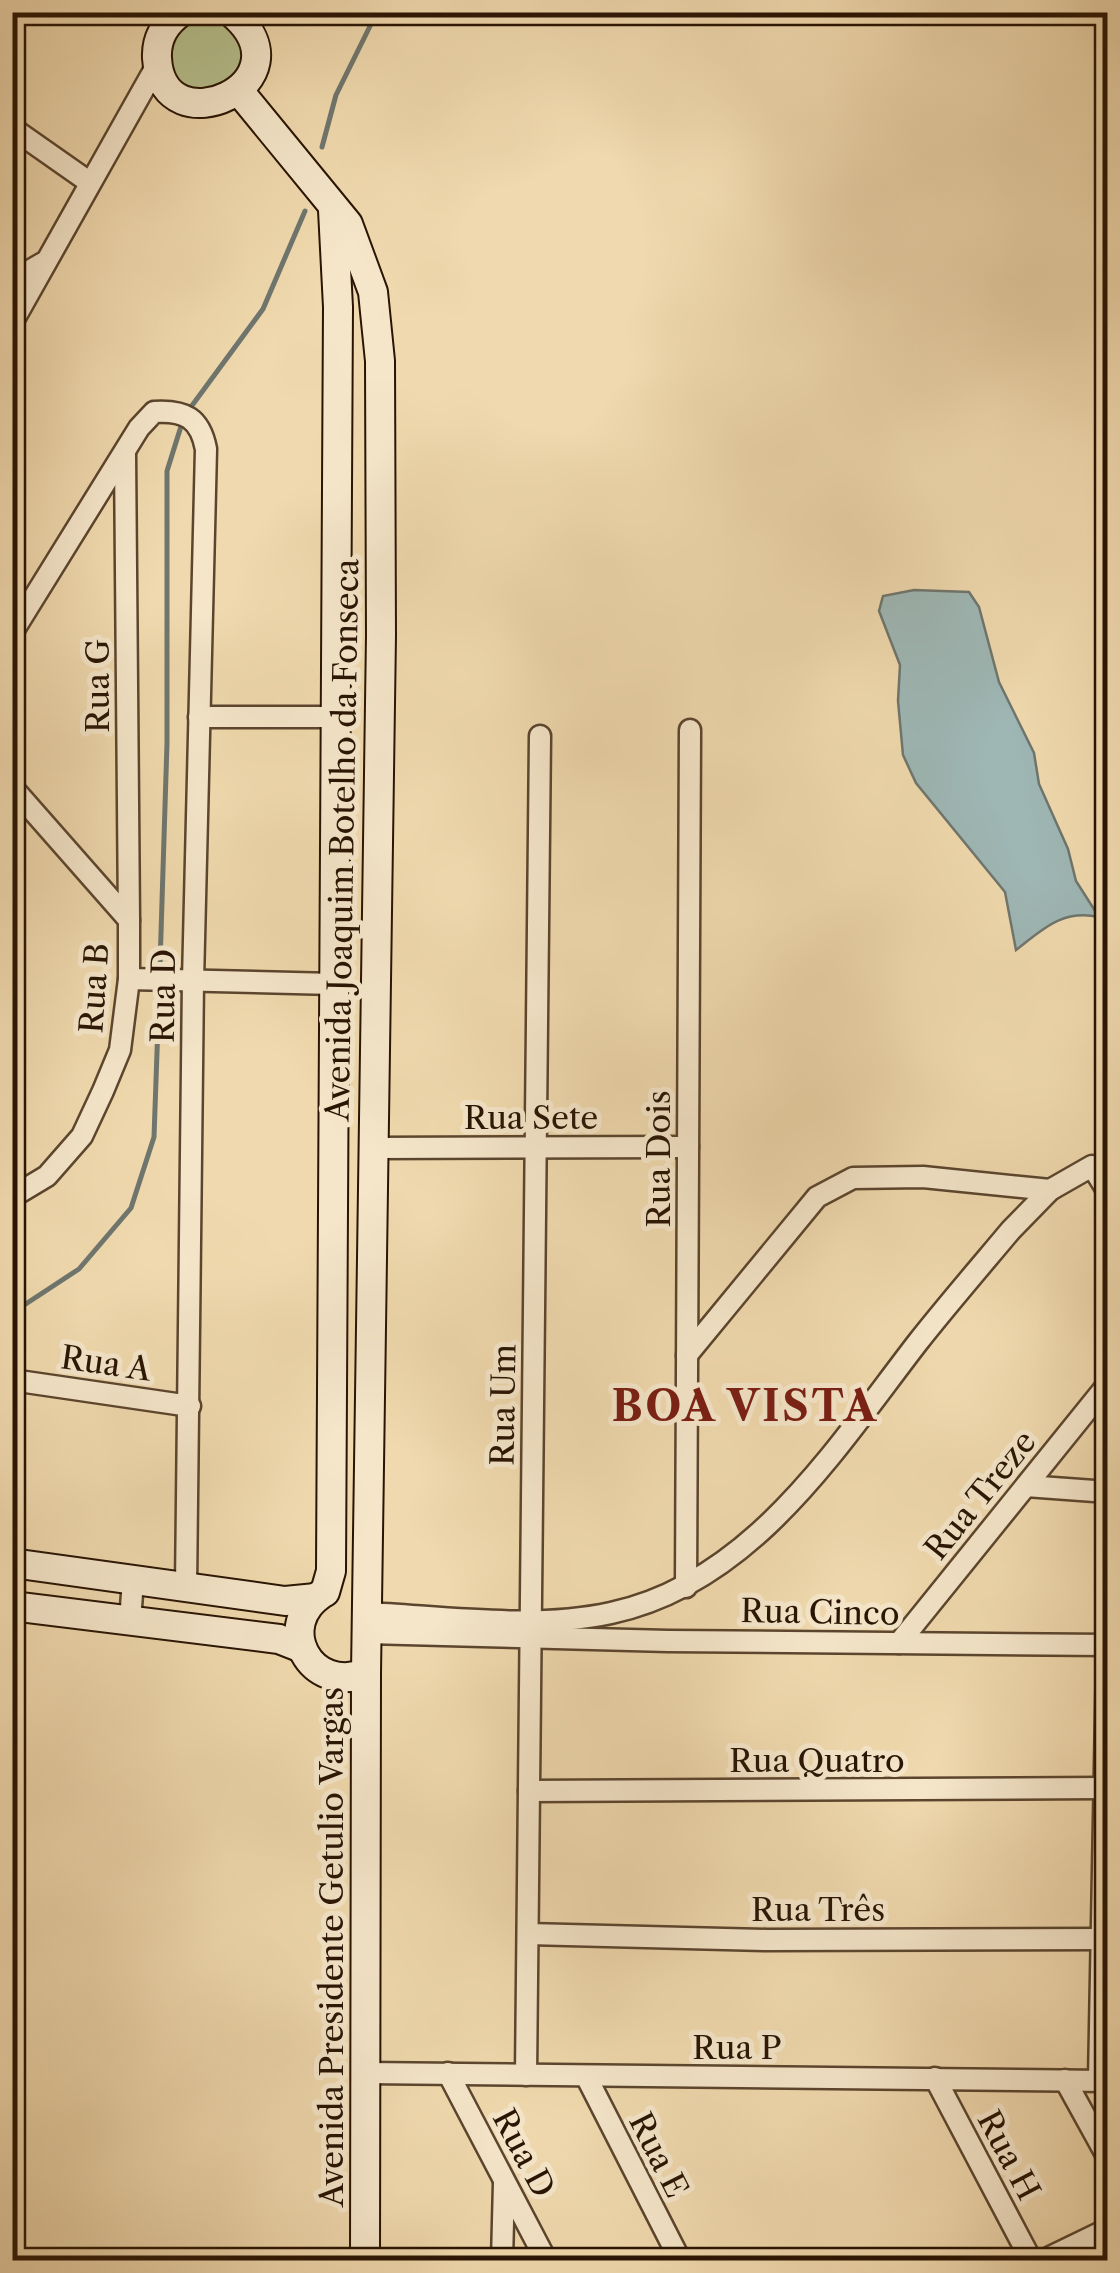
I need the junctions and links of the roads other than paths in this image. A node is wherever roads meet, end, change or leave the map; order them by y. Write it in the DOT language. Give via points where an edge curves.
graph roads {
  1 [pos="231,12"];
  2 [pos="173,14"];
  3 [pos="157,65"];
  4 [pos="240,91"];
  5 [pos="12,128"];
  6 [pos="89,182"];
  7 [pos="333,204"];
  8 [pos="45,262"];
  9 [pos="12,281"];
  10 [pos="12,323"];
  11 [pos="125,451"];
  12 [pos="12,633"];
  13 [pos="336,717"];
  14 [pos="200,718"];
  15 [pos="690,730"];
  16 [pos="540,736"];
  17 [pos="12,787"];
  18 [pos="128,920"];
  19 [pos="129,980"];
  20 [pos="193,981"];
  21 [pos="334,984"];
  22 [pos="536,1147"];
  23 [pos="688,1147"];
  24 [pos="373,1148"];
  25 [pos="1050,1190"];
  26 [pos="1108,1192"];
  27 [pos="12,1197"];
  28 [pos="688,1355"];
  29 [pos="12,1380"];
  30 [pos="1108,1384"];
  31 [pos="190,1406"];
  32 [pos="1026,1486"];
  33 [pos="1108,1492"];
  34 [pos="12,1563"];
  35 [pos="133,1580"];
  36 [pos="186,1587"];
  37 [pos="686,1587"];
  38 [pos="320,1595"];
  39 [pos="12,1606"];
  40 [pos="1108,1608"];
  41 [pos="367,1613"];
  42 [pos="130,1621"];
  43 [pos="531,1629"];
  44 [pos="899,1643"];
  45 [pos="1107,1645"];
  46 [pos="302,1648"];
  47 [pos="366,1673"];
  48 [pos="1104,1788"];
  49 [pos="529,1791"];
  50 [pos="528,1934"];
  51 [pos="1104,1939"];
  52 [pos="366,2073"];
  53 [pos="448,2074"];
  54 [pos="526,2075"];
  55 [pos="586,2076"];
  56 [pos="935,2078"];
  57 [pos="1064,2080"];
  58 [pos="1103,2080"];
  59 [pos="1108,2158"];
  60 [pos="504,2180"];
  61 [pos="1108,2229"];
  62 [pos="365,2260"];
  63 [pos="502,2260"];
  64 [pos="546,2260"];
  65 [pos="680,2260"];
  66 [pos="1031,2260"];
  67 [pos="1044,2260"];
  1 -- 4 [label="street" via="254,49"];
  2 -- 3 [label="street" via="156,48"];
  3 -- 4 [label="street" via="184,99 213,104"];
  3 -- 6 [label="street"];
  4 -- 7 [label="street, Avenida Joaquim Botelho da Fonseca"];
  5 -- 6 [label="street"];
  6 -- 8 [label="street"];
  7 -- 13 [label="street"];
  7 -- 24 [label="street, Avenida Joaquim Botelho da Fonseca" via="348,224 373,292 380,362"];
  8 -- 9 [label="street"];
  8 -- 10 [label="street"];
  11 -- 12 [label="street"];
  11 -- 14 [label="street, Rua D" via="154,412 185,414 202,430"];
  11 -- 18 [label="street, Rua G"];
  13 -- 14 [label="street"];
  13 -- 21 [label="street"];
  14 -- 20 [label="street, Rua D"];
  15 -- 23 [label="street, Rua Dois"];
  16 -- 22 [label="street, Rua Um"];
  17 -- 18 [label="street, Rua B"];
  18 -- 19 [label="street, Rua B"];
  19 -- 20 [label="street"];
  19 -- 27 [label="street, Rua B" via="120,1050 82,1136 47,1176"];
  20 -- 21 [label="street"];
  20 -- 31 [label="street, Rua D"];
  21 -- 38 [label="street" via="331,1571"];
  22 -- 23 [label="street, Rua Sete"];
  22 -- 24 [label="street, Rua Sete"];
  22 -- 43 [label="street, Rua Um"];
  23 -- 28 [label="street, Rua Dois"];
  24 -- 41 [label="street, Avenida Joaquim Botelho da Fonseca"];
  25 -- 26 [label="street" via="1092,1166"];
  25 -- 28 [label="street" via="876,1176 831,1188 808,1207"];
  25 -- 37 [label="street" via="790,1502 737,1553"];
  28 -- 37 [label="street, Rua Dois"];
  29 -- 31 [label="street, Rua A"];
  30 -- 32 [label="street, Rua Treze"];
  31 -- 36 [label="street, Rua D"];
  32 -- 33 [label="street"];
  32 -- 44 [label="street, Rua Treze"];
  34 -- 35 [label="street"];
  35 -- 36 [label="street"];
  35 -- 42 [label="street"];
  36 -- 38 [label="street" via="285,1601"];
  37 -- 43 [label="street" via="612,1613"];
  38 -- 41 [label="street" via="346,1588"];
  38 -- 46 [label="street" via="300,1626"];
  39 -- 42 [label="street"];
  40 -- 45 [label="street"];
  41 -- 43 [label="street"];
  41 -- 47 [label="street, Avenida Presidente Getulio Vargas"];
  42 -- 46 [label="street" via="279,1639"];
  43 -- 44 [label="street, Rua Cinco"];
  43 -- 49 [label="street, Rua Um"];
  44 -- 45 [label="street, Rua Cinco"];
  45 -- 48 [label="street"];
  46 -- 47 [label="street" via="315,1667 334,1677"];
  47 -- 52 [label="street, Avenida Presidente Getulio Vargas"];
  48 -- 49 [label="street, Rua Quatro"];
  48 -- 51 [label="street"];
  49 -- 50 [label="street, Rua Um"];
  50 -- 51 [label="street, Rua Três"];
  50 -- 54 [label="street, Rua Um"];
  51 -- 58 [label="street"];
  52 -- 53 [label="street, Rua P"];
  52 -- 62 [label="street, Avenida Presidente Getulio Vargas"];
  53 -- 54 [label="street, Rua P"];
  53 -- 60 [label="street, Rua D"];
  54 -- 55 [label="street, Rua P"];
  55 -- 56 [label="street, Rua P"];
  55 -- 65 [label="street, Rua E"];
  56 -- 57 [label="street, Rua P"];
  56 -- 66 [label="street, Rua H"];
  57 -- 58 [label="street, Rua P"];
  57 -- 59 [label="street"];
  60 -- 63 [label="street"];
  60 -- 64 [label="street, Rua D"];
  61 -- 67 [label="street"];
}
